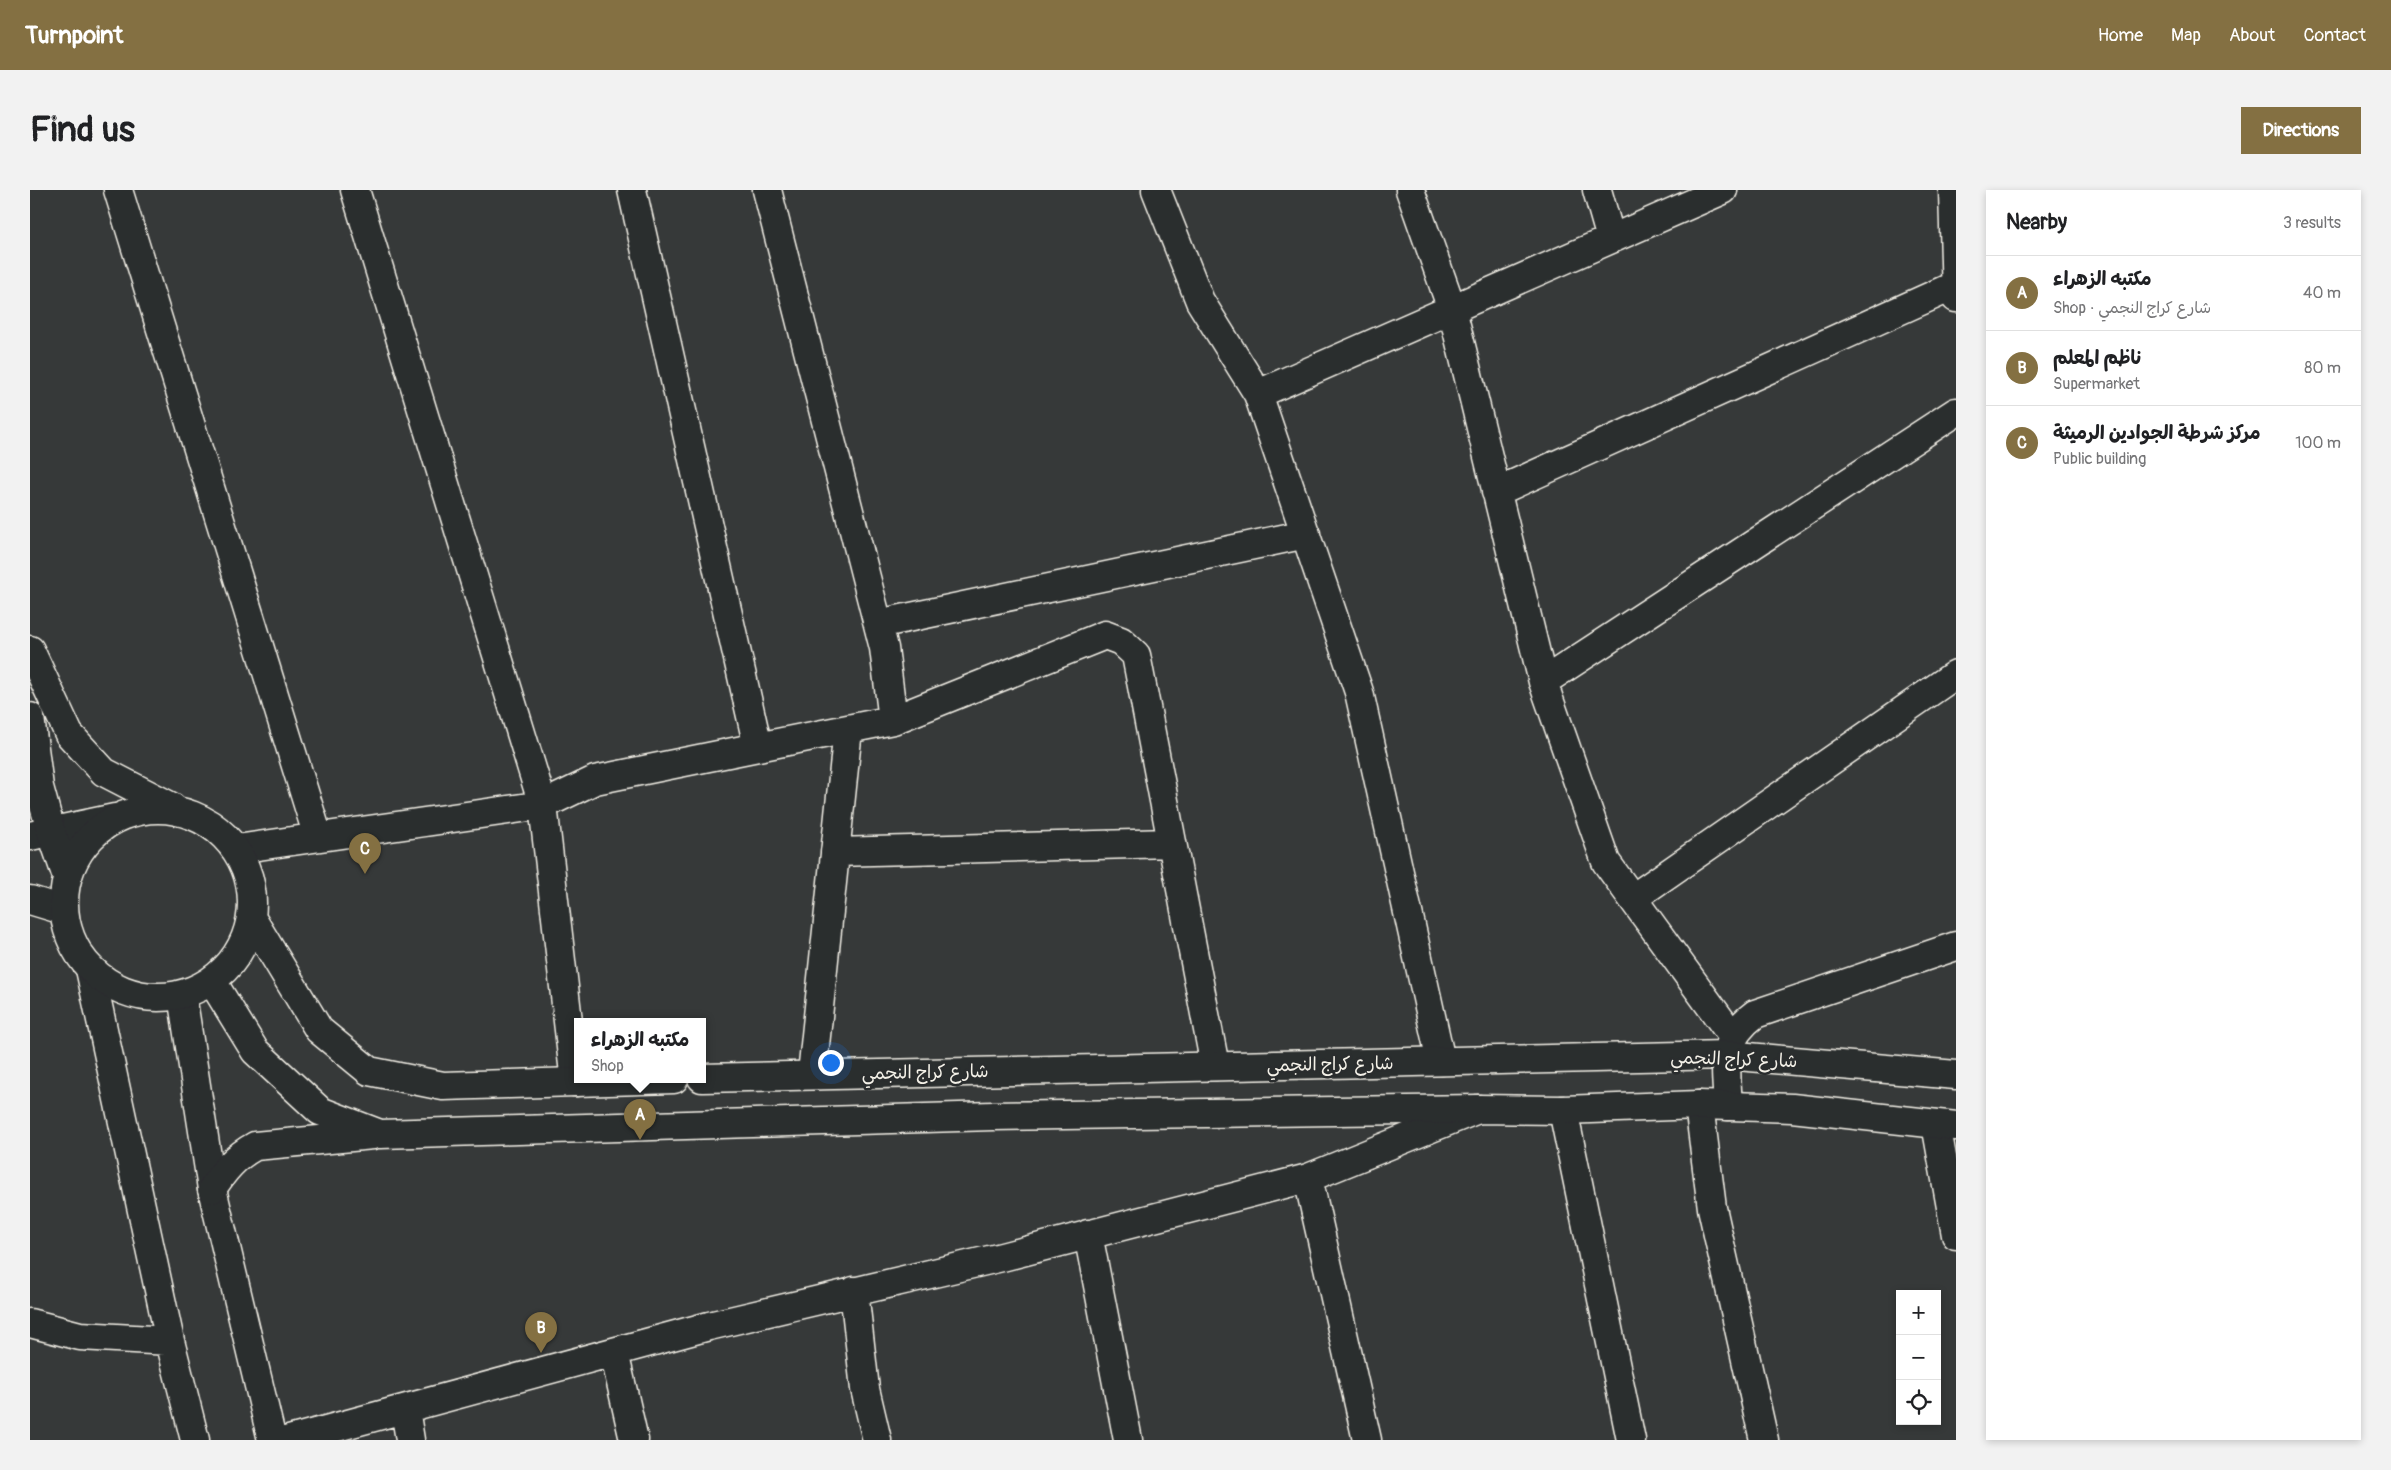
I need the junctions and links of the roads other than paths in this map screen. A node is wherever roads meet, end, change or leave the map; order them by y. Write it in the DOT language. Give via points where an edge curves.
graph roads {
  1 [pos="118,190"];
  2 [pos="355,190"];
  3 [pos="632,190"];
  4 [pos="767,190"];
  5 [pos="1156,190"];
  6 [pos="1410,190"];
  7 [pos="1597,190"];
  8 [pos="1723,190"];
  9 [pos="1953,190"];
  10 [pos="1611,239"];
  11 [pos="1956,285"];
  12 [pos="1956,298"];
  13 [pos="1452,309"];
  14 [pos="1258,394"];
  15 [pos="1956,412"];
  16 [pos="1496,492"];
  17 [pos="1306,534"];
  18 [pos="878,624"];
  19 [pos="30,650"];
  20 [pos="1956,674"];
  21 [pos="1543,682"];
  22 [pos="30,717"];
  23 [pos="893,720"];
  24 [pos="848,729"];
  25 [pos="758,747"];
  26 [pos="543,805"];
  27 [pos="178,809"];
  28 [pos="115,818"];
  29 [pos="40,833"];
  30 [pos="318,837"];
  31 [pos="1172,844"];
  32 [pos="237,848"];
  33 [pos="835,852"];
  34 [pos="67,876"];
  35 [pos="1633,898"];
  36 [pos="30,900"];
  37 [pos="63,910"];
  38 [pos="252,919"];
  39 [pos="1956,946"];
  40 [pos="90,969"];
  41 [pos="212,981"];
  42 [pos="182,995"];
  43 [pos="1729,1046"];
  44 [pos="1441,1062"];
  45 [pos="1216,1066"];
  46 [pos="574,1073"];
  47 [pos="812,1074"];
  48 [pos="1956,1075"];
  49 [pos="706,1078"];
  50 [pos="574,1082"];
  51 [pos="1699,1106"];
  52 [pos="1728,1106"];
  53 [pos="1479,1109"];
  54 [pos="1563,1110"];
  55 [pos="1946,1125"];
  56 [pos="380,1134"];
  57 [pos="1308,1178"];
  58 [pos="212,1189"];
  59 [pos="1088,1234"];
  60 [pos="1956,1235"];
  61 [pos="854,1291"];
  62 [pos="30,1323"];
  63 [pos="170,1341"];
  64 [pos="614,1352"];
  65 [pos="405,1409"];
  66 [pos="195,1440"];
  67 [pos="272,1440"];
  68 [pos="289,1440"];
  69 [pos="410,1440"];
  70 [pos="634,1440"];
  71 [pos="877,1440"];
  72 [pos="1128,1440"];
  73 [pos="1367,1440"];
  74 [pos="1631,1440"];
  75 [pos="1764,1440"];
  1 -- 30 [label="street"];
  2 -- 26 [label="street"];
  3 -- 25 [label="street"];
  4 -- 18 [label="street"];
  5 -- 14 [label="street" via="1200,301"];
  6 -- 13 [label="street"];
  7 -- 10 [label="street"];
  8 -- 10 [label="street"];
  9 -- 11 [label="street"];
  10 -- 13 [label="street"];
  11 -- 12 [label="street"];
  11 -- 16 [label="street"];
  13 -- 14 [label="street"];
  13 -- 16 [label="street"];
  14 -- 17 [label="street"];
  15 -- 21 [label="street"];
  16 -- 21 [label="street"];
  17 -- 18 [label="street"];
  17 -- 44 [label="street" via="1360,692"];
  18 -- 23 [label="street"];
  19 -- 27 [label="street" via="69,734 104,772"];
  20 -- 35 [label="street"];
  21 -- 35 [label="street" via="1606,862"];
  22 -- 29 [label="street" via="39,787"];
  23 -- 24 [label="street"];
  23 -- 31 [label="street" via="1105,635 1121,641 1136,655"];
  24 -- 25 [label="street"];
  24 -- 33 [label="street"];
  25 -- 26 [label="street" via="595,780"];
  26 -- 30 [label="street"];
  26 -- 46 [label="street"];
  27 -- 28 [label="street" via="146,808"];
  27 -- 32 [label="street" via="211,823"];
  28 -- 29 [label="street"];
  28 -- 34 [label="street" via="85,843"];
  29 -- 34 [label="street"];
  30 -- 32 [label="street"];
  31 -- 33 [label="street"];
  31 -- 45 [label="street"];
  32 -- 38 [label="street" via="251,882"];
  33 -- 47 [label="street"];
  34 -- 37 [label="street"];
  35 -- 43 [label="street"];
  36 -- 37 [label="street"];
  37 -- 40 [label="street" via="71,942"];
  38 -- 41 [label="street" via="239,954"];
  38 -- 50 [label="street" via="318,1030 368,1071 444,1086"];
  39 -- 43 [label="street" via="1755,1014 1742,1024"];
  40 -- 42 [label="street" via="132,995 159,999"];
  40 -- 63 [label="street"];
  41 -- 42 [label="street"];
  41 -- 56 [label="street" via="255,1051 320,1111"];
  42 -- 58 [label="street"];
  43 -- 44 [label="street, شارع كراج النجمي"];
  43 -- 48 [label="street, شارع كراج النجمي"];
  43 -- 52 [label="street"];
  44 -- 45 [label="street, شارع كراج النجمي"];
  45 -- 47 [label="street, شارع كراج النجمي"];
  47 -- 49 [label="street, شارع كراج النجمي"];
  51 -- 52 [label="street"];
  51 -- 54 [label="street"];
  51 -- 75 [label="street" via="1712,1208"];
  52 -- 55 [label="street" via="1792,1108"];
  53 -- 54 [label="street"];
  53 -- 56 [label="street" via="993,1116"];
  53 -- 57 [label="street"];
  54 -- 74 [label="street"];
  55 -- 60 [label="street"];
  56 -- 58 [label="street" via="255,1146 240,1154 226,1168"];
  57 -- 59 [label="street"];
  57 -- 73 [label="street"];
  58 -- 67 [label="street"];
  59 -- 61 [label="street"];
  59 -- 72 [label="street"];
  61 -- 64 [label="street"];
  61 -- 71 [label="street" via="865,1389"];
  62 -- 63 [label="street" via="80,1336"];
  63 -- 66 [label="street"];
  64 -- 65 [label="street"];
  64 -- 70 [label="street"];
  65 -- 68 [label="street"];
  65 -- 69 [label="street"];
}
